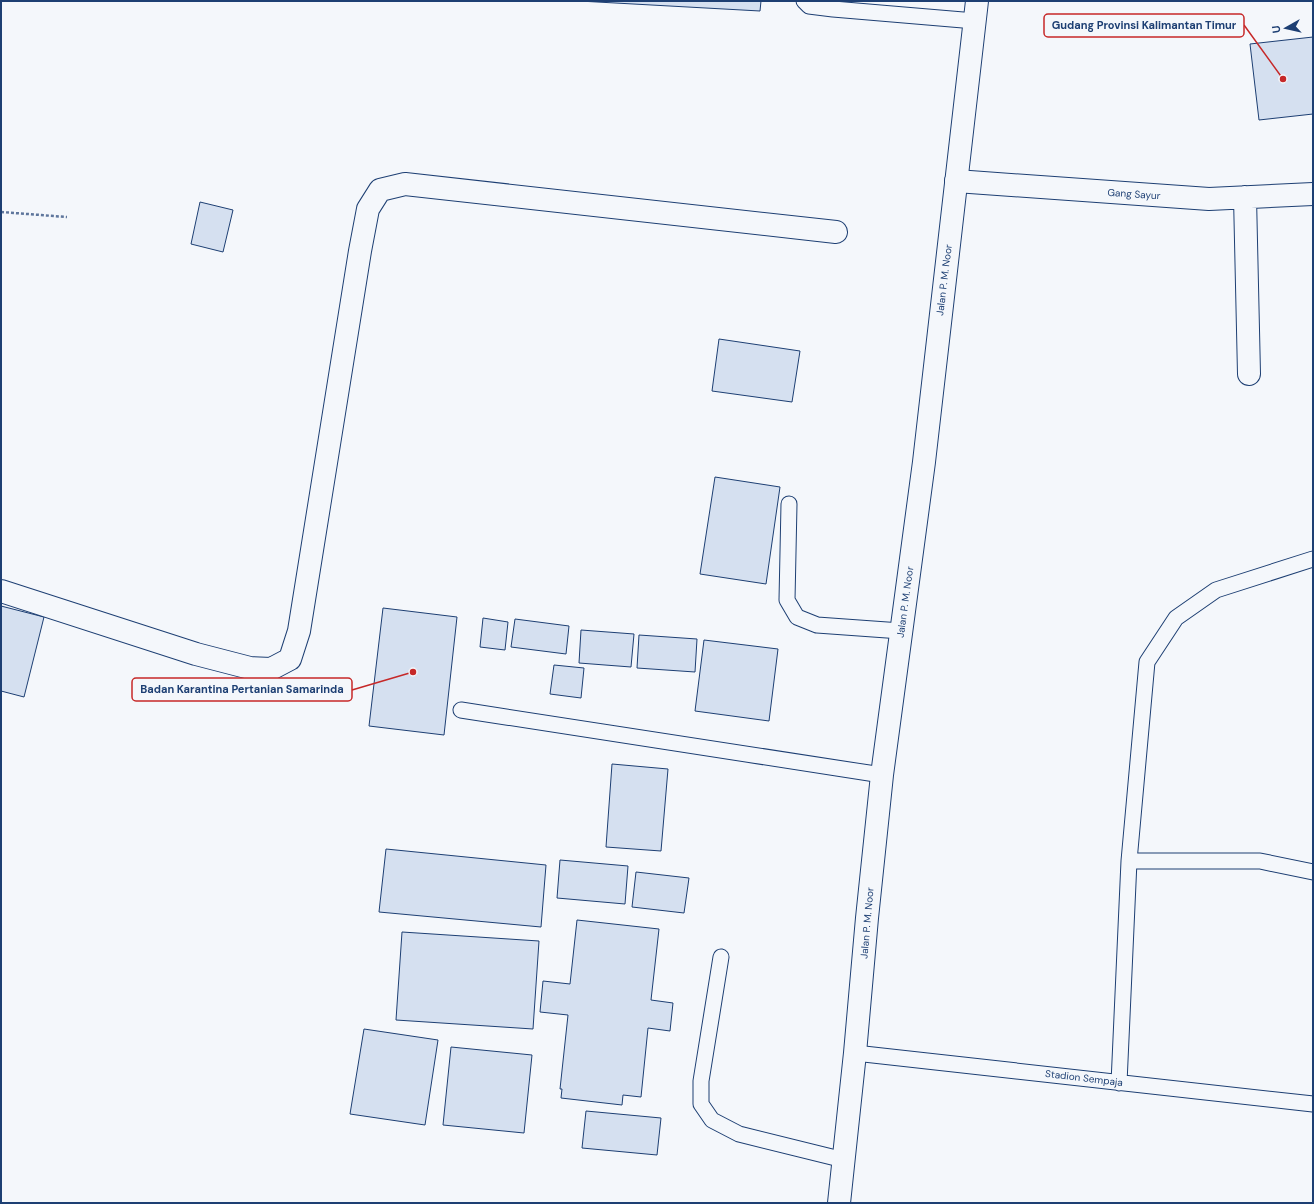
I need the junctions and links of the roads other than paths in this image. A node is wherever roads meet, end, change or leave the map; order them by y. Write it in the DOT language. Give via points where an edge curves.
graph roads {
  1 [pos="804,1"];
  2 [pos="976,11"];
  3 [pos="956,182"];
  4 [pos="1313,194"];
  5 [pos="1245,197"];
  6 [pos="836,232"];
  7 [pos="1248,374"];
  8 [pos="789,504"];
  9 [pos="1313,559"];
  10 [pos="1,591"];
  11 [pos="901,631"];
  12 [pos="460,710"];
  13 [pos="882,775"];
  14 [pos="1129,861"];
  15 [pos="1313,872"];
  16 [pos="722,957"];
  17 [pos="855,1053"];
  18 [pos="1119,1082"];
  19 [pos="1313,1104"];
  20 [pos="844,1160"];
  21 [pos="839,1203"];
  1 -- 2 [label="lane" via="809,6 833,9"];
  2 -- 3 [label="main road, Jalan P. M. Noor"];
  3 -- 5 [label="main road, Gang Sayur" via="1210,199"];
  3 -- 11 [label="main road, Jalan P. M. Noor" via="924,462"];
  4 -- 5 [label="main road, Gang Sayur"];
  5 -- 7 [label="main road"];
  6 -- 10 [label="main road" via="404,184 380,190 368,210 360,251 299,631 290,659 271,669 250,668 196,654"];
  8 -- 11 [label="lane" via="787,600 797,617 817,625"];
  9 -- 14 [label="lane" via="1216,590 1176,618 1147,662"];
  11 -- 13 [label="main road, Jalan P. M. Noor"];
  12 -- 13 [label="lane"];
  13 -- 17 [label="main road, Jalan P. M. Noor"];
  14 -- 15 [label="lane" via="1260,862"];
  14 -- 18 [label="lane"];
  16 -- 20 [label="lane" via="701,1080 701,1104 712,1120 738,1134"];
  17 -- 18 [label="lane, Stadion Sempaja"];
  17 -- 20 [label="main road, Jalan P. M. Noor"];
  18 -- 19 [label="lane, Stadion Sempaja"];
  20 -- 21 [label="main road, Jalan P. M. Noor"];
}
